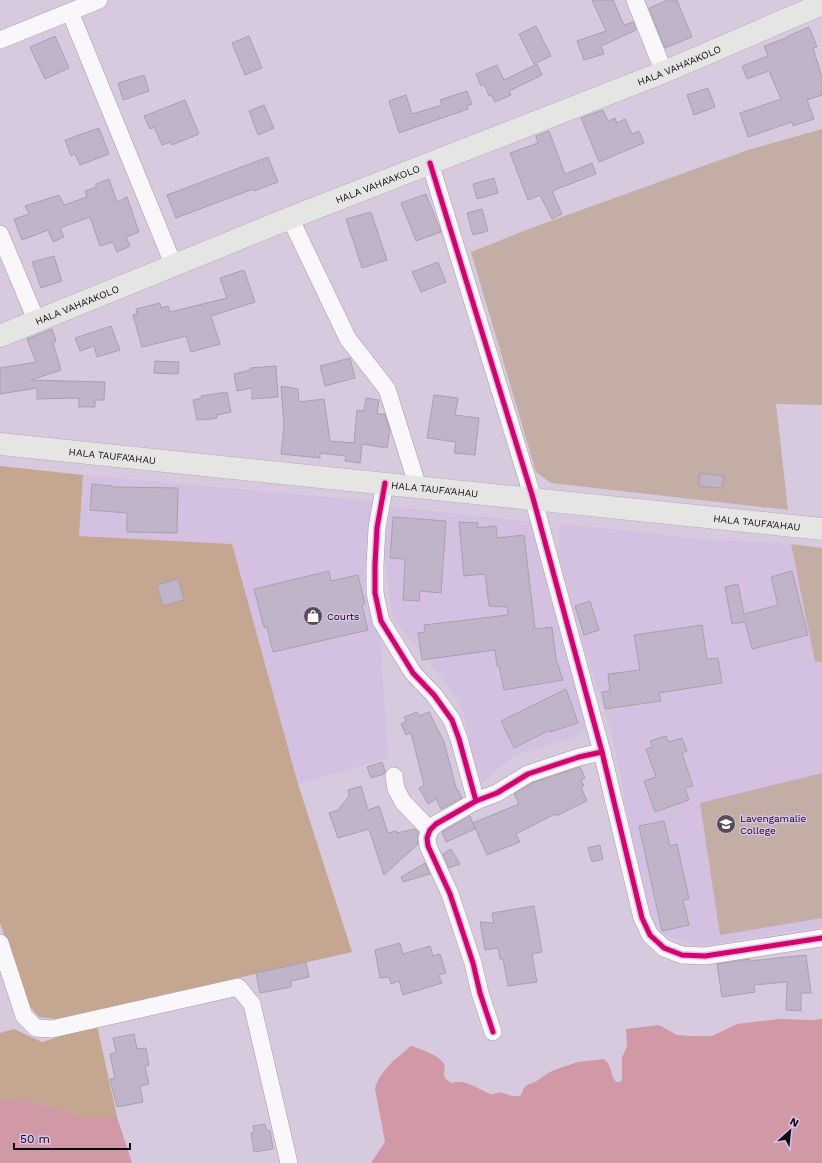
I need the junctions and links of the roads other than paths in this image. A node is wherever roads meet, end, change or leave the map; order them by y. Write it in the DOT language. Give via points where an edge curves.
graph roads {
  1 [pos="99,0"];
  2 [pos="635,0"];
  3 [pos="822,4"];
  4 [pos="70,12"];
  5 [pos="0,40"];
  6 [pos="664,72"];
  7 [pos="430,163"];
  8 [pos="290,218"];
  9 [pos="0,234"];
  10 [pos="174,266"];
  11 [pos="37,322"];
  12 [pos="0,336"];
  13 [pos="0,444"];
  14 [pos="386,484"];
  15 [pos="418,487"];
  16 [pos="533,498"];
  17 [pos="822,529"];
  18 [pos="602,752"];
  19 [pos="394,776"];
  20 [pos="476,801"];
  21 [pos="430,830"];
  22 [pos="822,938"];
  23 [pos="0,943"];
  24 [pos="493,1032"];
  25 [pos="289,1163"];
  1 -- 4 [label="street"];
  2 -- 6 [label="street"];
  3 -- 6 [label="main road, HALA VAHA'AKOLO"];
  4 -- 5 [label="street"];
  4 -- 10 [label="street"];
  6 -- 7 [label="main road, HALA VAHA'AKOLO"];
  7 -- 8 [label="main road, HALA VAHA'AKOLO"];
  7 -- 16 [label="street"];
  8 -- 10 [label="main road, HALA VAHA'AKOLO"];
  8 -- 15 [label="street" via="348,339 387,389"];
  9 -- 11 [label="street"];
  10 -- 11 [label="main road, HALA VAHA'AKOLO"];
  11 -- 12 [label="main road, HALA VAHA'AKOLO"];
  13 -- 14 [label="main road, HALA TAUFA'AHAU"];
  14 -- 15 [label="main road, HALA TAUFA'AHAU"];
  14 -- 20 [label="street" via="377,528 375,565 375,592 381,621 413,673 434,695 452,720"];
  15 -- 16 [label="main road, HALA TAUFA'AHAU"];
  16 -- 17 [label="main road, HALA TAUFA'AHAU"];
  16 -- 18 [label="street"];
  18 -- 20 [label="street" via="578,757 528,774 497,793"];
  18 -- 22 [label="street" via="642,918 650,935 664,948 682,955 705,956"];
  19 -- 21 [label="street" via="396,789 403,802"];
  20 -- 21 [label="street"];
  21 -- 24 [label="street" via="428,846 450,894"];
  23 -- 25 [label="street" via="24,1016 36,1028 52,1029 238,987 252,1004"];
}
